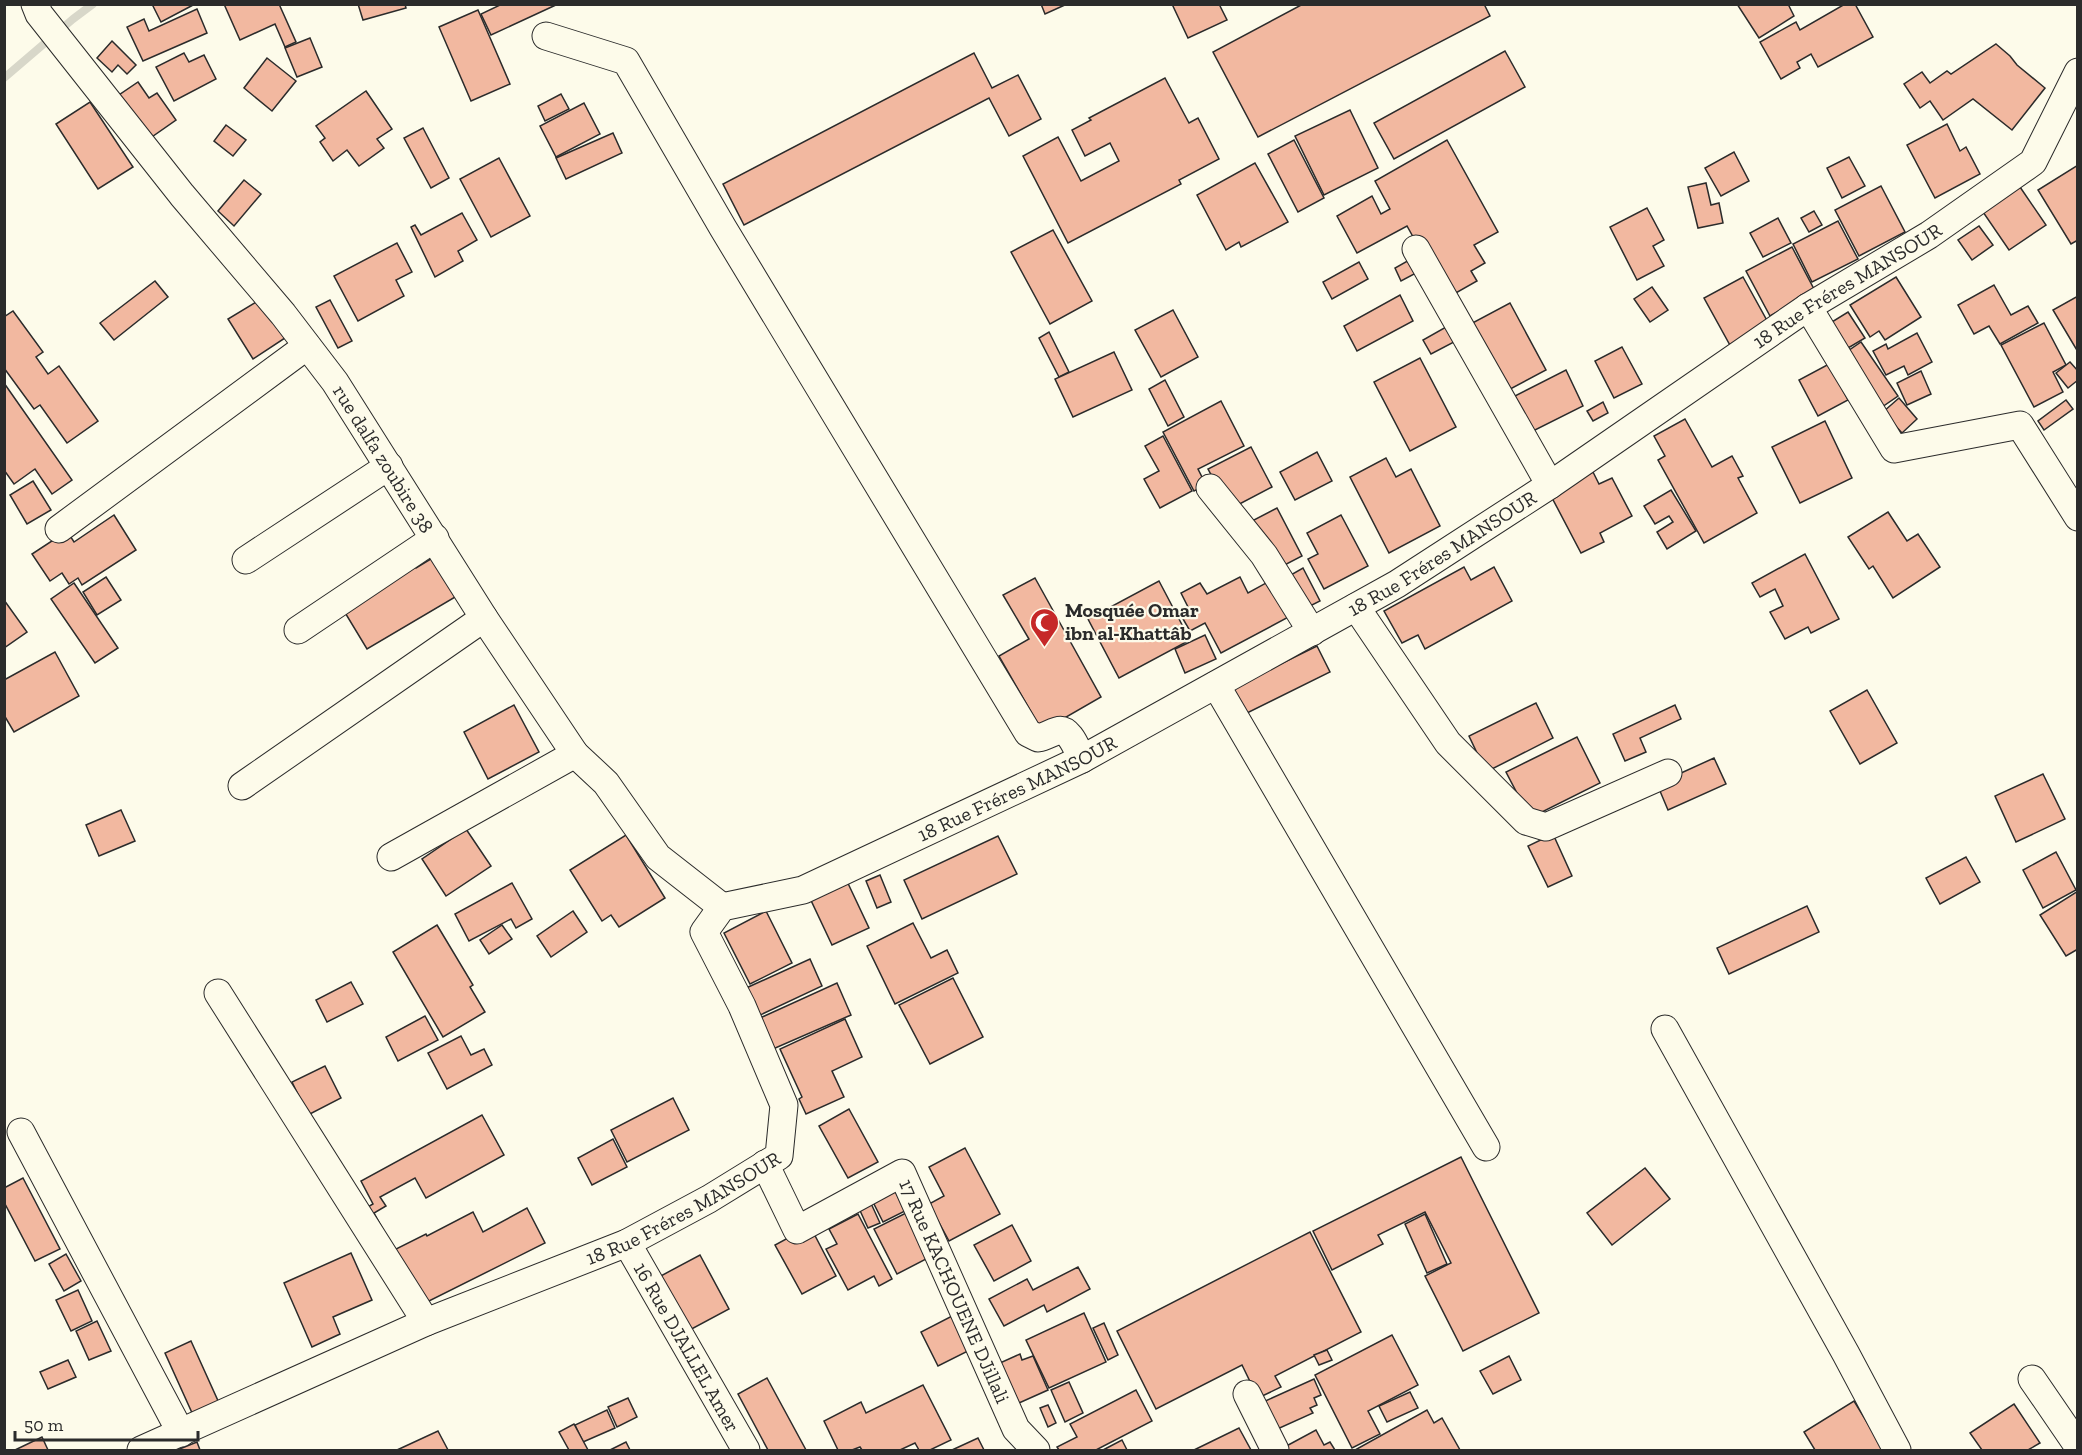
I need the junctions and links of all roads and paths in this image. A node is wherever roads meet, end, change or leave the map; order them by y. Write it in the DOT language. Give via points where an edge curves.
graph roads {
  1 [pos="41,8"];
  2 [pos="546,36"];
  3 [pos="2078,72"];
  4 [pos="1416,249"];
  5 [pos="1808,307"];
  6 [pos="307,346"];
  7 [pos="389,466"];
  8 [pos="1550,485"];
  9 [pos="1210,488"];
  10 [pos="2077,514"];
  11 [pos="59,529"];
  12 [pos="435,538"];
  13 [pos="246,560"];
  14 [pos="1356,607"];
  15 [pos="484,618"];
  16 [pos="298,630"];
  17 [pos="1312,632"];
  18 [pos="1216,685"];
  19 [pos="575,754"];
  20 [pos="1082,759"];
  21 [pos="1668,773"];
  22 [pos="243,786"];
  23 [pos="391,857"];
  24 [pos="722,907"];
  25 [pos="218,993"];
  26 [pos="1665,1029"];
  27 [pos="21,1132"];
  28 [pos="1486,1147"];
  29 [pos="765,1164"];
  30 [pos="627,1243"];
  31 [pos="426,1322"];
  32 [pos="2032,1378"];
  33 [pos="1247,1394"];
  34 [pos="181,1433"];
  35 [pos="2078,1446"];
  36 [pos="141,1450"];
  37 [pos="746,1450"];
  38 [pos="1036,1450"];
  39 [pos="1275,1450"];
  40 [pos="1897,1450"];
  1 -- 6 [label="street, rue dalfa zoubire 38" via="182,195"];
  2 -- 20 [label="street" via="626,61 1028,733 1038,738 1060,729 1065,731"];
  3 -- 5 [label="street, 18 Rue Fréres MANSOUR" via="2033,162 1929,235"];
  4 -- 8 [label="street"];
  5 -- 8 [label="street, 18 Rue Fréres MANSOUR"];
  5 -- 10 [label="street" via="1894,449 2020,425"];
  6 -- 7 [label="street, rue dalfa zoubire 38"];
  6 -- 11 [label="street"];
  7 -- 12 [label="street, rue dalfa zoubire 38"];
  7 -- 13 [label="street"];
  8 -- 14 [label="street, 18 Rue Fréres MANSOUR"];
  9 -- 17 [label="street" via="1264,555"];
  12 -- 15 [label="street, rue dalfa zoubire 38"];
  12 -- 16 [label="street"];
  14 -- 17 [label="street, 18 Rue Fréres MANSOUR"];
  14 -- 21 [label="street" via="1448,743 1526,820 1546,827"];
  15 -- 19 [label="street, rue dalfa zoubire 38"];
  15 -- 22 [label="street"];
  17 -- 18 [label="street, 18 Rue Fréres MANSOUR"];
  18 -- 20 [label="street, 18 Rue Fréres MANSOUR"];
  18 -- 28 [label="street"];
  19 -- 23 [label="street"];
  19 -- 24 [label="street, rue dalfa zoubire 38" via="606,783 658,857"];
  20 -- 24 [label="street, 18 Rue Fréres MANSOUR" via="803,890"];
  24 -- 29 [label="street, 18 Rue Fréres MANSOUR" via="704,932 742,1006 784,1105 779,1156"];
  25 -- 31 [label="street"];
  26 -- 40 [label="street"];
  27 -- 34 [label="street"];
  29 -- 30 [label="street, 18 Rue Fréres MANSOUR"];
  29 -- 38 [label="street, 17 Rue KACHOUENE DJillali" via="796,1230 902,1173 1016,1429"];
  30 -- 31 [label="street, 18 Rue Fréres MANSOUR"];
  30 -- 37 [label="street, 16 Rue DJALLEL Amer"];
  31 -- 34 [label="street, 18 Rue Fréres MANSOUR"];
  32 -- 35 [label="street"];
  33 -- 39 [label="street"];
  34 -- 36 [label="street, 18 Rue Fréres MANSOUR"];
}
